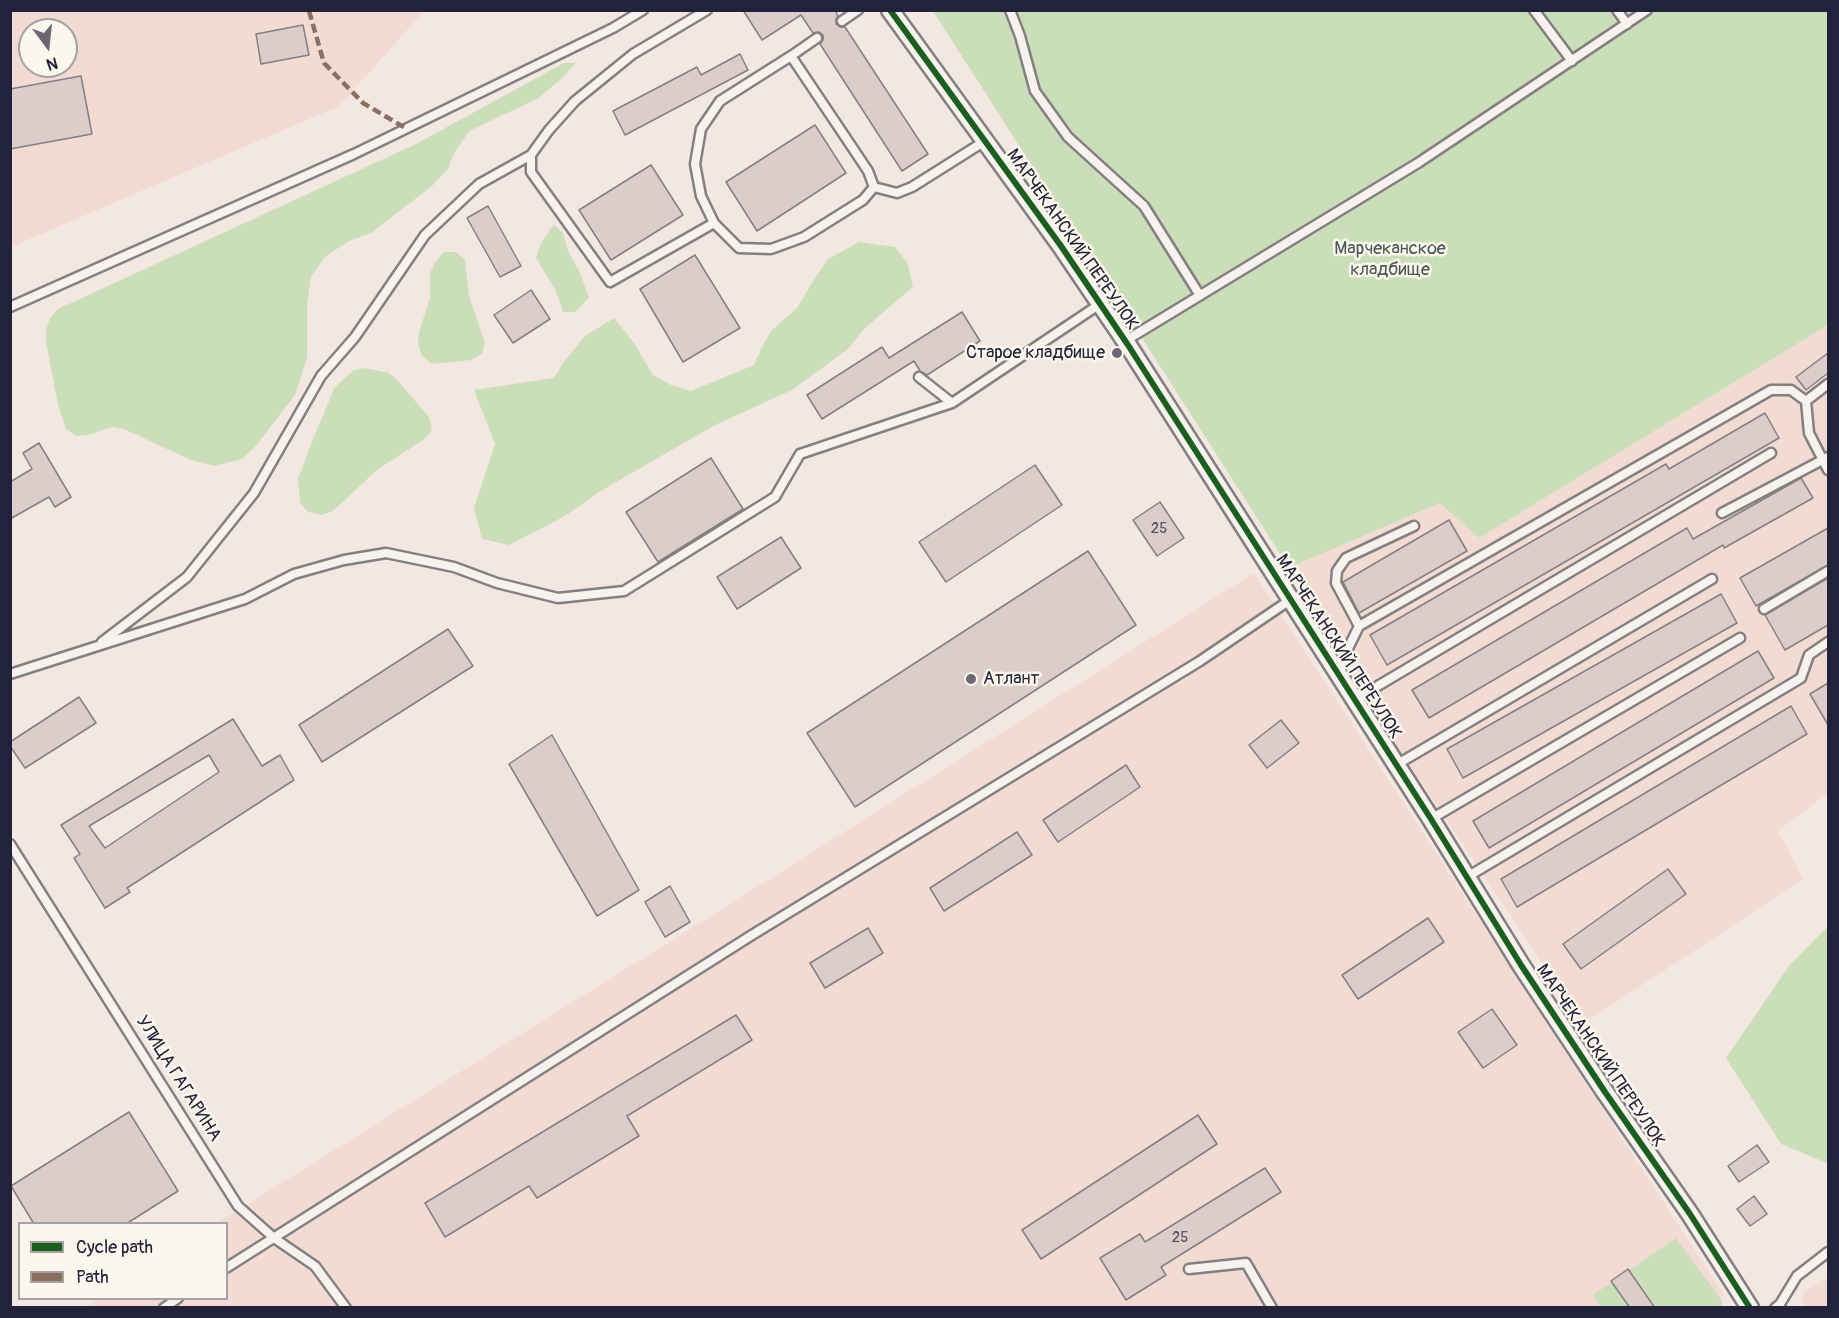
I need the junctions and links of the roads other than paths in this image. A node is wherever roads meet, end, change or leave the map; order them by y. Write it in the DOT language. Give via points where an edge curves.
graph roads {
  1 [pos="643,10"];
  2 [pos="707,10"];
  3 [pos="858,10"];
  4 [pos="890,10"];
  5 [pos="1010,10"];
  6 [pos="1534,10"];
  7 [pos="1617,10"];
  8 [pos="1647,10"];
  9 [pos="842,21"];
  10 [pos="1627,24"];
  11 [pos="817,38"];
  12 [pos="791,56"];
  13 [pos="1572,60"];
  14 [pos="985,141"];
  15 [pos="531,155"];
  16 [pos="874,186"];
  17 [pos="714,223"];
  18 [pos="1199,294"];
  19 [pos="1100,304"];
  20 [pos="10,307"];
  21 [pos="1125,340"];
  22 [pos="919,377"];
  23 [pos="1828,384"];
  24 [pos="1806,401"];
  25 [pos="952,403"];
  26 [pos="1771,453"];
  27 [pos="1826,458"];
  28 [pos="1828,470"];
  29 [pos="1722,513"];
  30 [pos="1414,526"];
  31 [pos="1828,572"];
  32 [pos="1712,579"];
  33 [pos="1290,600"];
  34 [pos="1764,609"];
  35 [pos="1359,626"];
  36 [pos="1740,638"];
  37 [pos="1828,642"];
  38 [pos="96,646"];
  39 [pos="1336,672"];
  40 [pos="10,674"];
  41 [pos="1354,700"];
  42 [pos="1396,765"];
  43 [pos="1431,819"];
  44 [pos="10,844"];
  45 [pos="1467,877"];
  46 [pos="274,1238"];
  47 [pos="1828,1252"];
  48 [pos="228,1267"];
  49 [pos="1189,1269"];
  50 [pos="346,1308"];
  51 [pos="1272,1308"];
  52 [pos="1750,1308"];
  53 [pos="1775,1308"];
  1 -- 20 [label="lane" via="614,28 354,154"];
  2 -- 15 [label="lane" via="633,54 575,101"];
  3 -- 9 [label="lane"];
  4 -- 14 [label="street, МАРЧЕКАНСКИЙ ПЕРЕУЛОК"];
  5 -- 18 [label="lane" via="1035,91 1068,137 1144,206"];
  6 -- 13 [label="lane"];
  7 -- 10 [label="lane"];
  8 -- 10 [label="lane"];
  10 -- 13 [label="lane"];
  11 -- 12 [label="lane"];
  12 -- 16 [label="lane" via="868,171"];
  12 -- 17 [label="lane" via="720,101 701,129 695,164 701,196"];
  13 -- 18 [label="lane" via="1418,163"];
  14 -- 16 [label="lane" via="912,187 897,193"];
  14 -- 19 [label="street, МАРЧЕКАНСКИЙ ПЕРЕУЛОК"];
  15 -- 17 [label="lane" via="531,171 610,282"];
  15 -- 38 [label="lane" via="479,184 425,235 355,336 321,376 254,493 188,577"];
  16 -- 17 [label="lane" via="863,200 804,237 771,249 739,248"];
  18 -- 21 [label="lane"];
  19 -- 21 [label="street, МАРЧЕКАНСКИЙ ПЕРЕУЛОК"];
  19 -- 25 [label="lane"];
  21 -- 33 [label="street, МАРЧЕКАНСКИЙ ПЕРЕУЛОК"];
  22 -- 25 [label="lane"];
  23 -- 24 [label="lane"];
  24 -- 27 [label="lane" via="1809,433"];
  24 -- 35 [label="lane" via="1791,390 1771,390"];
  25 -- 38 [label="lane" via="800,454 775,497 624,591 558,598 497,583 454,567 386,553 294,574 245,599"];
  26 -- 41 [label="lane"];
  27 -- 28 [label="lane"];
  27 -- 29 [label="lane"];
  30 -- 35 [label="lane" via="1346,558 1337,571 1336,583"];
  31 -- 34 [label="lane"];
  32 -- 42 [label="lane"];
  33 -- 39 [label="street, МАРЧЕКАНСКИЙ ПЕРЕУЛОК"];
  33 -- 46 [label="lane" via="1200,661 752,935"];
  35 -- 39 [label="lane"];
  36 -- 43 [label="lane"];
  37 -- 45 [label="lane" via="1809,655 1801,678"];
  38 -- 40 [label="lane"];
  39 -- 41 [label="street, МАРЧЕКАНСКИЙ ПЕРЕУЛОК"];
  41 -- 42 [label="street, МАРЧЕКАНСКИЙ ПЕРЕУЛОК"];
  42 -- 43 [label="street, МАРЧЕКАНСКИЙ ПЕРЕУЛОК"];
  43 -- 45 [label="street, МАРЧЕКАНСКИЙ ПЕРЕУЛОК"];
  44 -- 46 [label="lane, УЛИЦА ГАГАРИНА" via="238,1206"];
  45 -- 52 [label="street, МАРЧЕКАНСКИЙ ПЕРЕУЛОК" via="1561,1027"];
  46 -- 48 [label="lane"];
  46 -- 50 [label="lane, УЛИЦА ГАГАРИНА" via="315,1266"];
  47 -- 53 [label="lane" via="1797,1276"];
  49 -- 51 [label="lane" via="1246,1263"];
}
